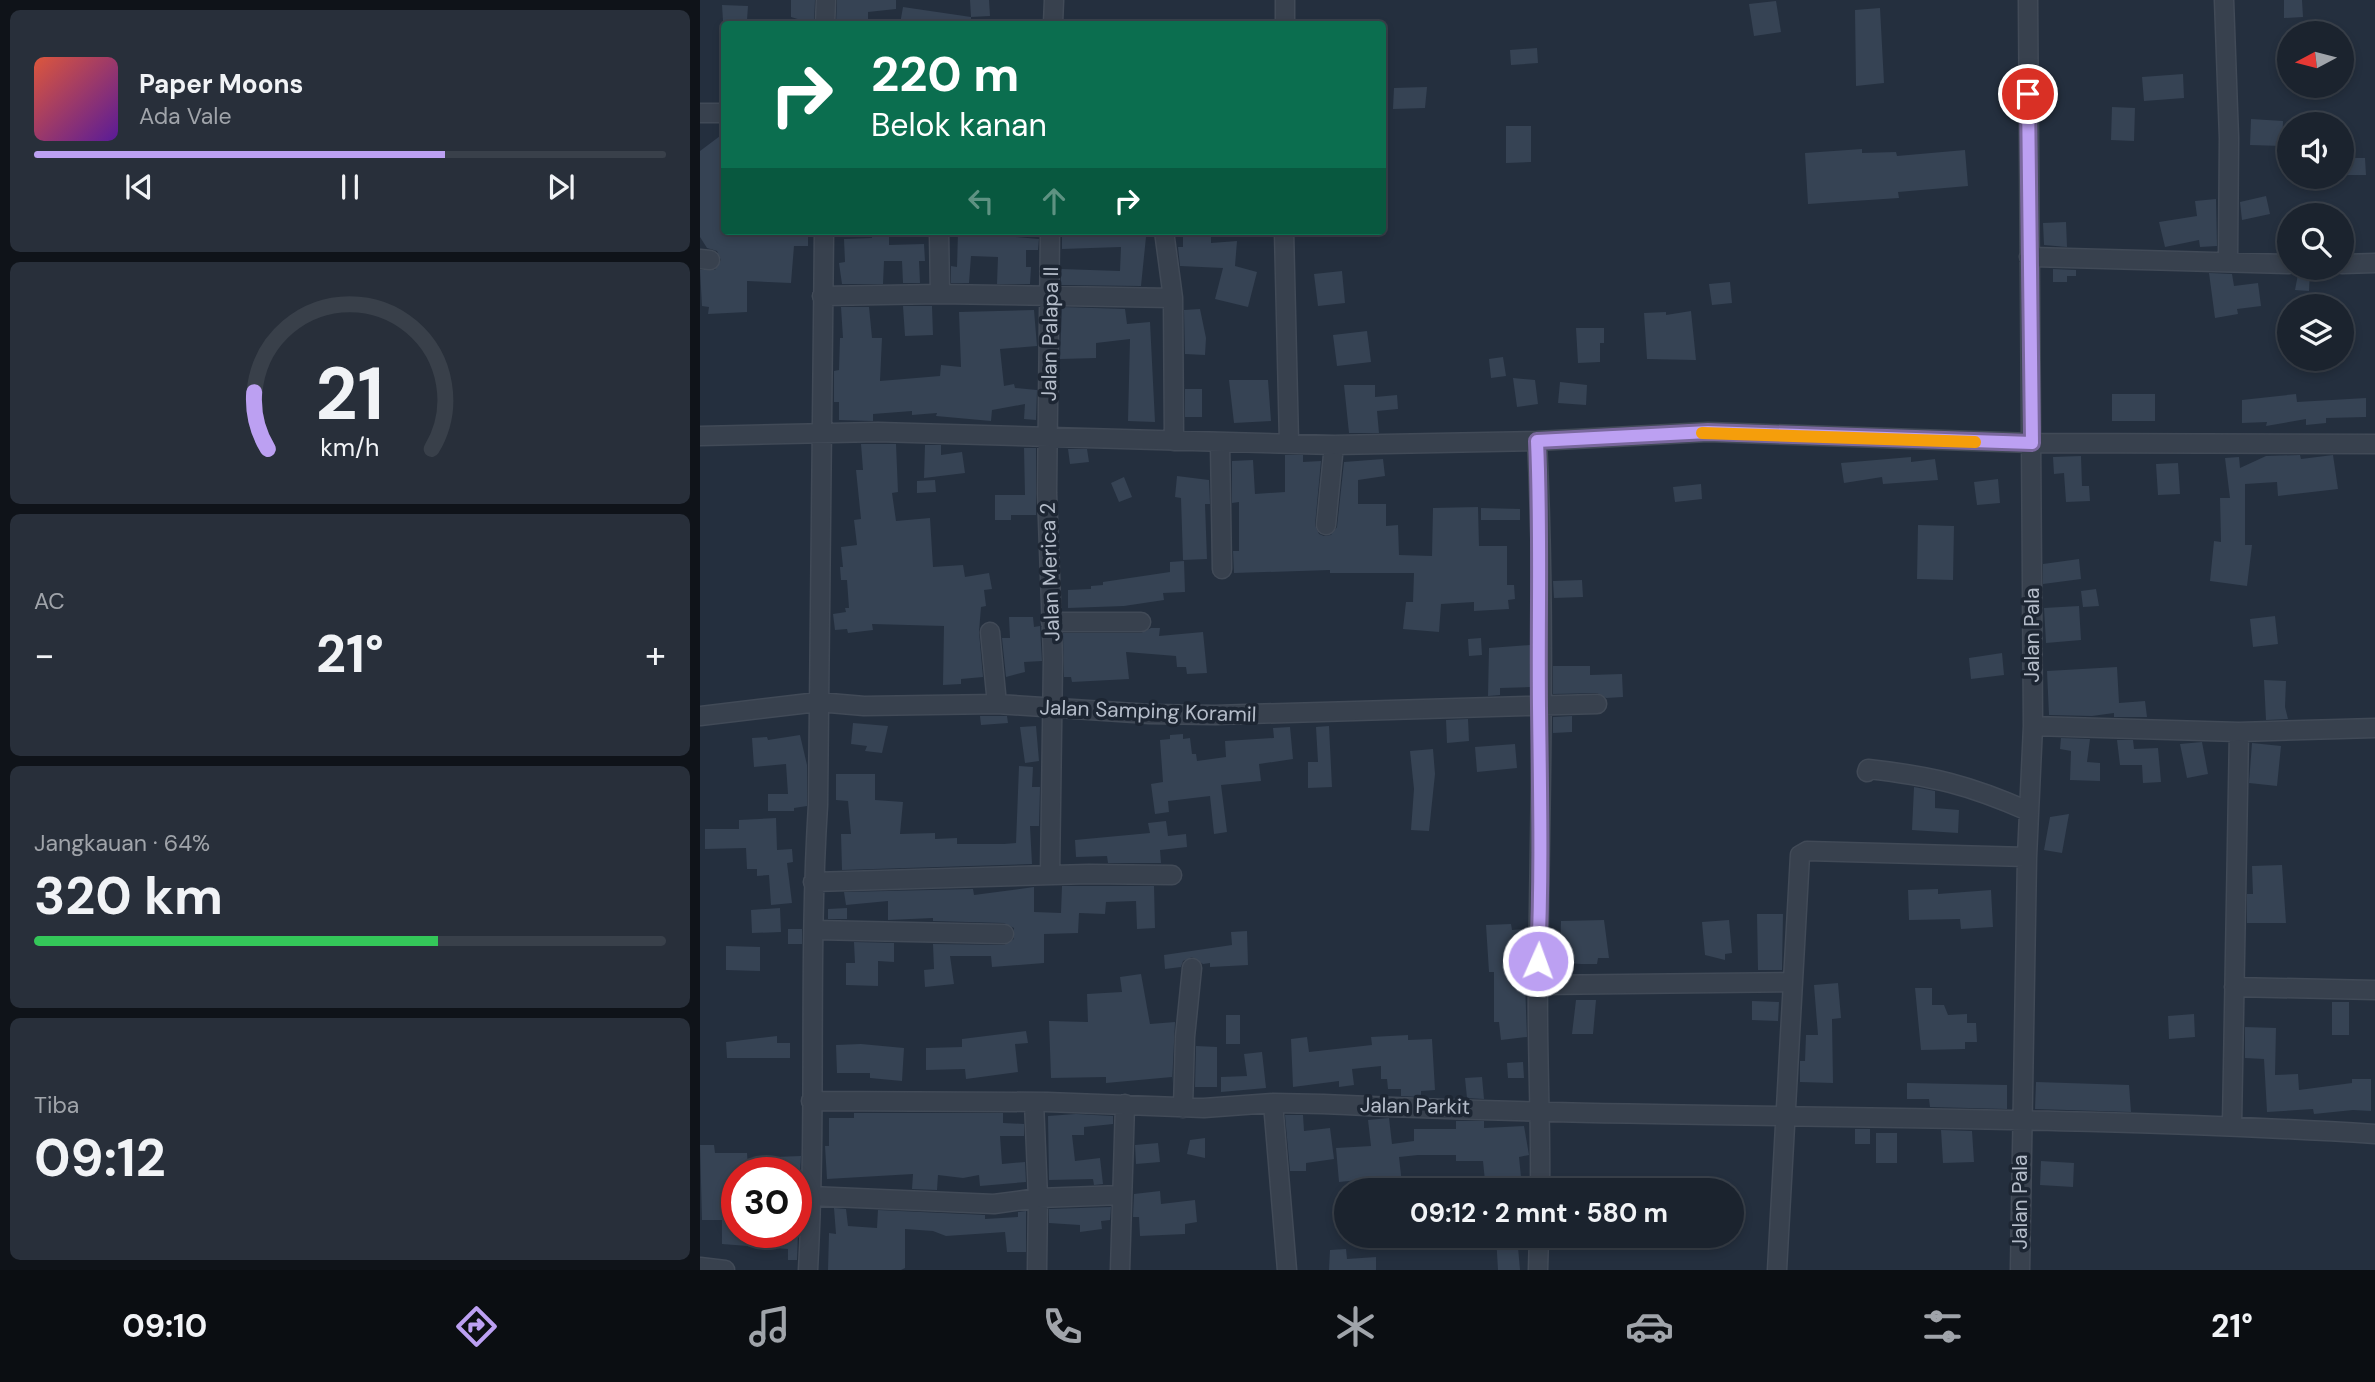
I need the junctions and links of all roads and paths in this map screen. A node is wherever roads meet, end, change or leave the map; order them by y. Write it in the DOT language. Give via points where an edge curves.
graph roads {
  1 [pos="826,0"];
  2 [pos="1054,0"];
  3 [pos="1285,0"];
  4 [pos="2028,0"];
  5 [pos="2224,0"];
  6 [pos="825,21"];
  7 [pos="1054,21"];
  8 [pos="1285,21"];
  9 [pos="700,113"];
  10 [pos="721,113"];
  11 [pos="824,235"];
  12 [pos="939,235"];
  13 [pos="1051,235"];
  14 [pos="1165,235"];
  15 [pos="1284,235"];
  16 [pos="2029,257"];
  17 [pos="2228,261"];
  18 [pos="2277,263"];
  19 [pos="2375,263"];
  20 [pos="2354,264"];
  21 [pos="940,294"];
  22 [pos="1051,295"];
  23 [pos="822,296"];
  24 [pos="1173,298"];
  25 [pos="820,434"];
  26 [pos="700,436"];
  27 [pos="1049,436"];
  28 [pos="1174,441"];
  29 [pos="1537,441"];
  30 [pos="1289,442"];
  31 [pos="1220,443"];
  32 [pos="2032,443"];
  33 [pos="2375,444"];
  34 [pos="1334,446"];
  35 [pos="1326,525"];
  36 [pos="1222,569"];
  37 [pos="1052,622"];
  38 [pos="1141,622"];
  39 [pos="990,632"];
  40 [pos="818,702"];
  41 [pos="996,704"];
  42 [pos="1597,704"];
  43 [pos="1539,706"];
  44 [pos="1053,709"];
  45 [pos="700,716"];
  46 [pos="2033,726"];
  47 [pos="2375,728"];
  48 [pos="2239,732"];
  49 [pos="1867,772"];
  50 [pos="2028,811"];
  51 [pos="2027,857"];
  52 [pos="1172,874"];
  53 [pos="1050,875"];
  54 [pos="813,882"];
  55 [pos="815,930"];
  56 [pos="1004,934"];
  57 [pos="1192,968"];
  58 [pos="1791,982"];
  59 [pos="1538,985"];
  60 [pos="2234,987"];
  61 [pos="2375,990"];
  62 [pos="811,1101"];
  63 [pos="1034,1102"];
  64 [pos="1273,1103"];
  65 [pos="1125,1104"];
  66 [pos="1183,1108"];
  67 [pos="1542,1110"];
  68 [pos="1786,1117"];
  69 [pos="2021,1122"];
  70 [pos="2232,1125"];
  71 [pos="2375,1134"];
  72 [pos="810,1157"];
  73 [pos="1540,1178"];
  74 [pos="1122,1195"];
  75 [pos="812,1196"];
  76 [pos="1038,1198"];
  77 [pos="809,1248"];
  78 [pos="1539,1248"];
  79 [pos="700,1267"];
  80 [pos="724,1270"];
  81 [pos="808,1270"];
  82 [pos="1037,1270"];
  83 [pos="1120,1270"];
  84 [pos="1287,1270"];
  85 [pos="1538,1270"];
  86 [pos="1777,1270"];
  87 [pos="2020,1270"];
  1 -- 6 [label="street"];
  2 -- 7 [label="street"];
  3 -- 8 [label="street"];
  4 -- 16 [label="street, Jalan Pala"];
  5 -- 17 [label="street" via="2230,138"];
  9 -- 10 [label="street"];
  11 -- 23 [label="street"];
  12 -- 21 [label="street"];
  13 -- 22 [label="street, Jalan Palapa II"];
  14 -- 24 [label="street"];
  15 -- 30 [label="street"];
  16 -- 17 [label="street"];
  16 -- 32 [label="street, Jalan Pala"];
  17 -- 18 [label="street"];
  19 -- 20 [label="street"];
  21 -- 22 [label="street"];
  21 -- 23 [label="street"];
  22 -- 24 [label="street"];
  22 -- 27 [label="street, Jalan Palapa II"];
  23 -- 25 [label="street"];
  24 -- 28 [label="street"];
  25 -- 26 [label="street"];
  25 -- 27 [label="street"];
  25 -- 40 [label="street"];
  27 -- 28 [label="street"];
  27 -- 37 [label="street, Jalan Merica 2"];
  28 -- 31 [label="street"];
  29 -- 32 [label="street" via="1708,432"];
  29 -- 34 [label="street"];
  29 -- 43 [label="street" via="1542,584"];
  30 -- 31 [label="street"];
  30 -- 34 [label="street"];
  31 -- 36 [label="street"];
  32 -- 33 [label="street"];
  32 -- 46 [label="street, Jalan Pala"];
  34 -- 35 [label="street"];
  37 -- 38 [label="street"];
  37 -- 44 [label="street, Jalan Merica 2"];
  39 -- 41 [label="street"];
  40 -- 41 [label="street, Jalan Samping Koramil"];
  40 -- 45 [label="street, Jalan Samping Koramil"];
  40 -- 54 [label="street"];
  41 -- 44 [label="street, Jalan Samping Koramil"];
  42 -- 43 [label="street, Jalan Samping Koramil"];
  43 -- 44 [label="street, Jalan Samping Koramil" via="1265,715"];
  43 -- 59 [label="street"];
  44 -- 53 [label="street, Jalan Merica 2"];
  46 -- 48 [label="street"];
  46 -- 50 [label="street, Jalan Pala"];
  47 -- 48 [label="street"];
  48 -- 60 [label="street"];
  49 -- 50 [label="street" via="1928,776 1977,788"];
  50 -- 51 [label="street, Jalan Pala"];
  51 -- 58 [label="street" via="1807,851 1798,863"];
  51 -- 69 [label="street, Jalan Pala"];
  52 -- 53 [label="street"];
  53 -- 54 [label="street"];
  54 -- 55 [label="street"];
  55 -- 56 [label="street"];
  55 -- 62 [label="street"];
  57 -- 66 [label="street"];
  58 -- 59 [label="street"];
  58 -- 68 [label="street"];
  59 -- 67 [label="street"];
  60 -- 61 [label="street"];
  60 -- 70 [label="street"];
  62 -- 63 [label="street, Jalan Parkit"];
  62 -- 72 [label="street"];
  63 -- 65 [label="street, Jalan Parkit"];
  63 -- 76 [label="street"];
  64 -- 66 [label="street, Jalan Parkit"];
  64 -- 67 [label="street, Jalan Parkit"];
  64 -- 84 [label="street"];
  65 -- 66 [label="street, Jalan Parkit"];
  65 -- 74 [label="street"];
  67 -- 68 [label="street, Jalan Parkit"];
  67 -- 73 [label="street"];
  68 -- 69 [label="street, Jalan Parkit"];
  68 -- 86 [label="street"];
  69 -- 70 [label="street, Jalan Parkit"];
  69 -- 87 [label="street, Jalan Pala"];
  70 -- 71 [label="street, Jalan Parkit"];
  74 -- 76 [label="street"];
  74 -- 83 [label="street"];
  75 -- 76 [label="street" via="994,1204"];
  76 -- 82 [label="street"];
  77 -- 81 [label="street"];
  78 -- 85 [label="street"];
  79 -- 80 [label="street"];
}
